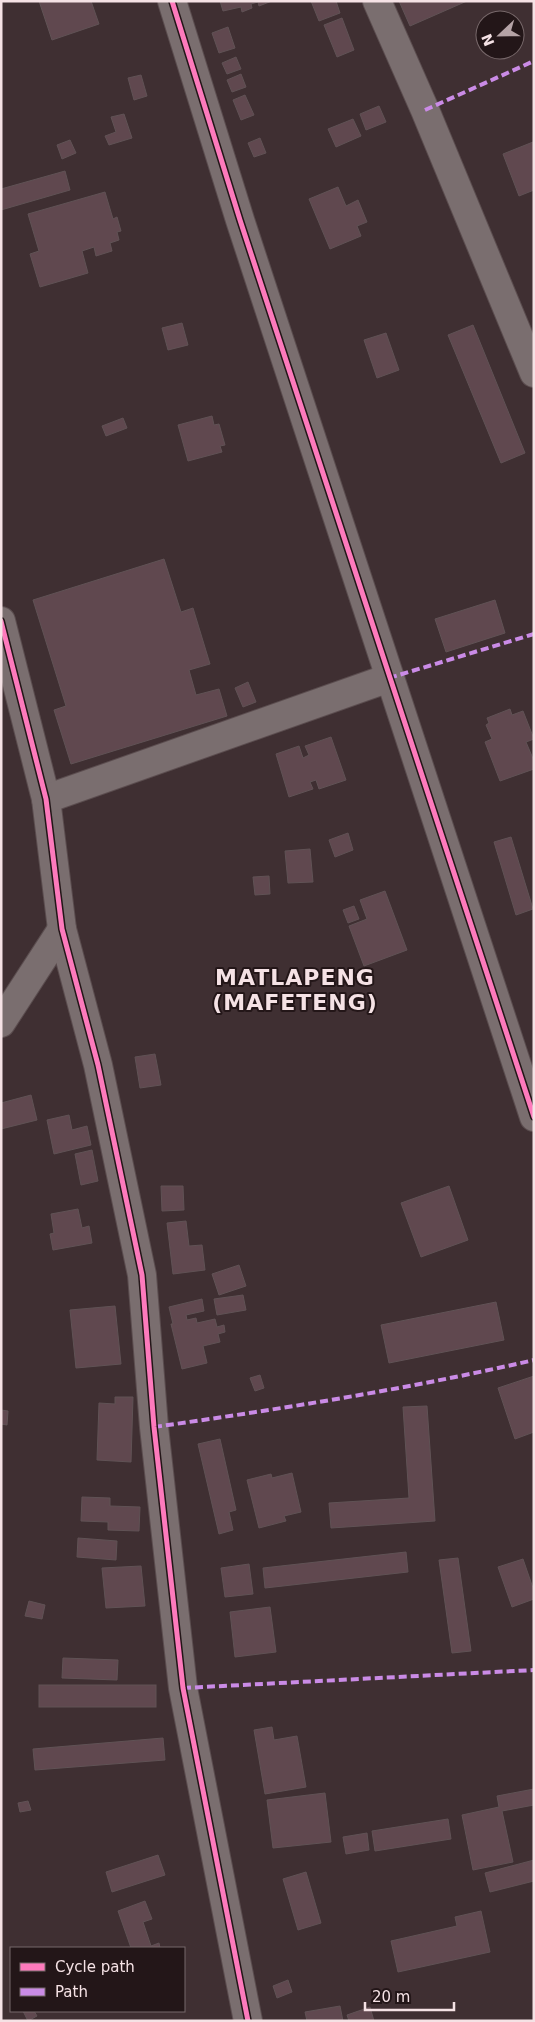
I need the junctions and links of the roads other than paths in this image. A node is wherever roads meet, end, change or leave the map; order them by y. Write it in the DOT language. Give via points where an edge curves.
graph roads {
  1 [pos="172,1"];
  2 [pos="376,1"];
  3 [pos="534,373"];
  4 [pos="1,621"];
  5 [pos="389,678"];
  6 [pos="46,799"];
  7 [pos="62,929"];
  8 [pos="1,1023"];
  9 [pos="534,1117"];
  10 [pos="248,2021"];
  1 -- 5 [label="street"];
  2 -- 3 [label="street"];
  4 -- 6 [label="street"];
  5 -- 6 [label="street"];
  5 -- 9 [label="street"];
  6 -- 7 [label="street"];
  7 -- 8 [label="street"];
  7 -- 10 [label="street" via="98,1066 142,1275 154,1427 183,1688"];
}
